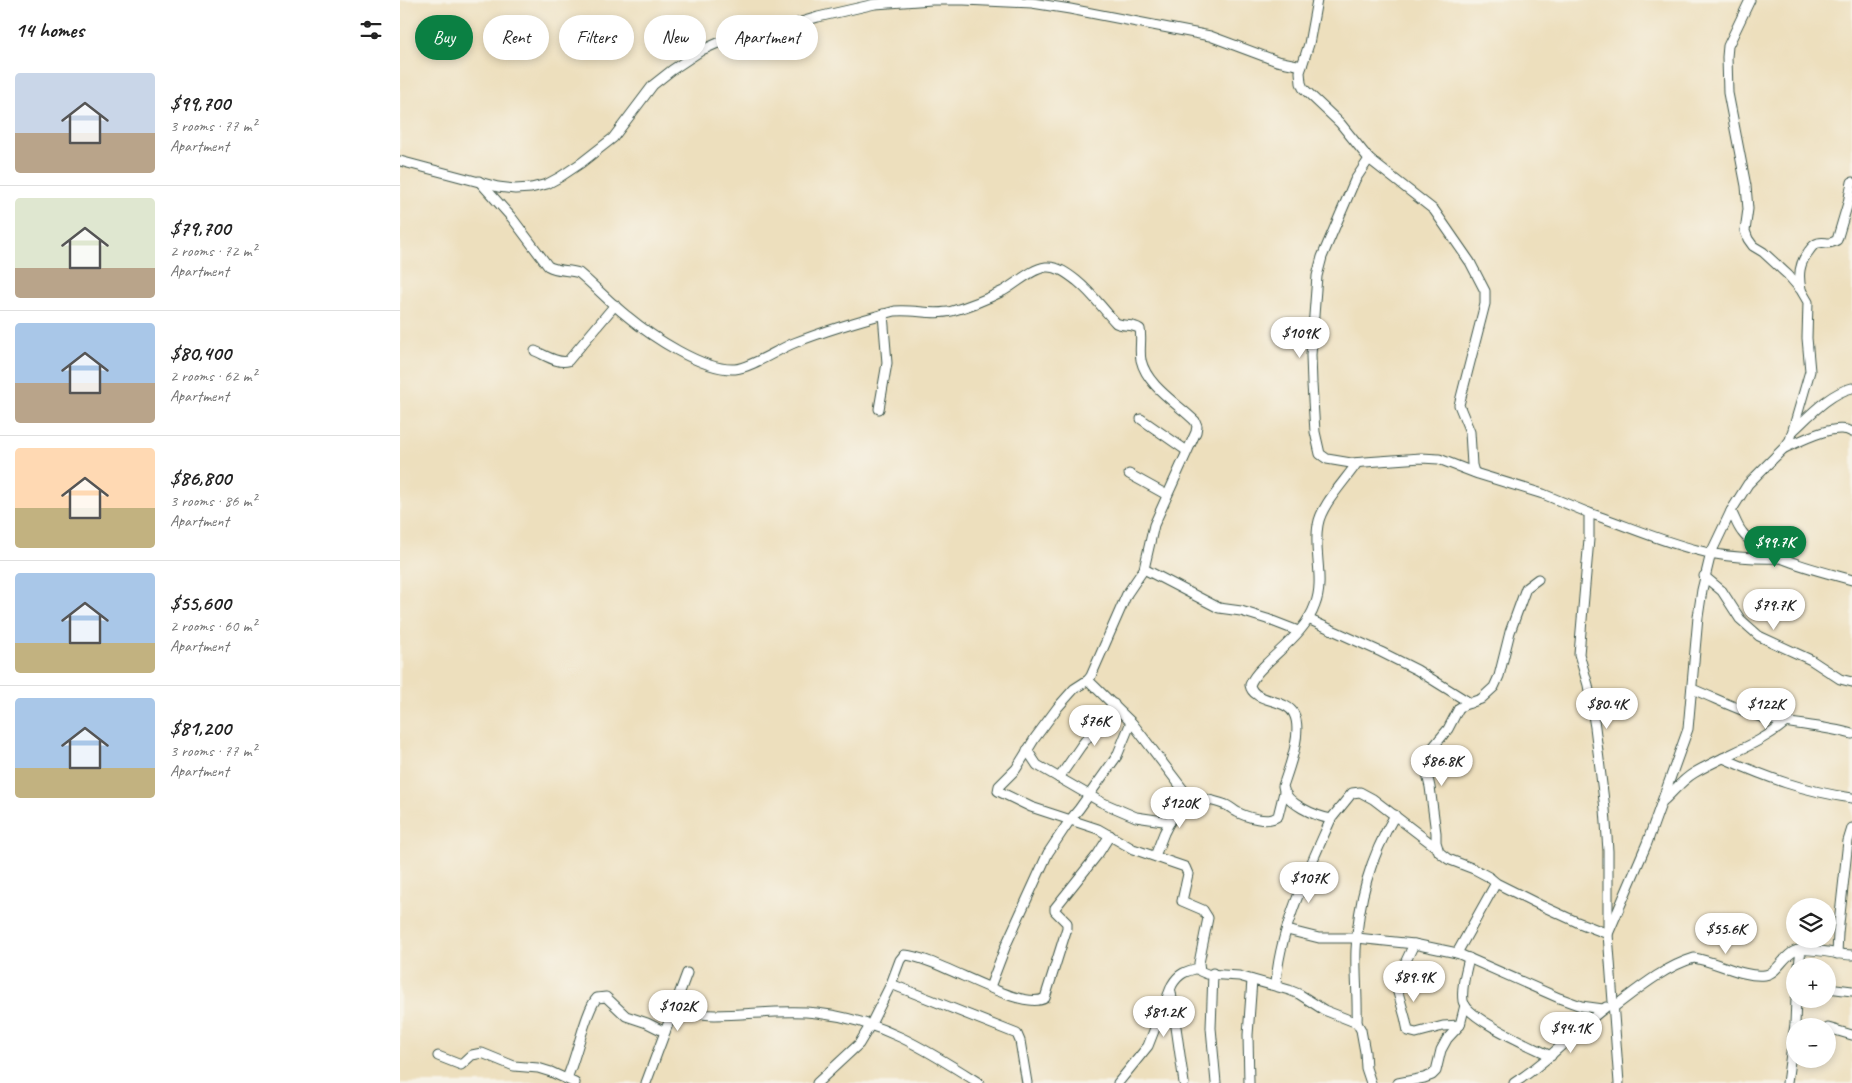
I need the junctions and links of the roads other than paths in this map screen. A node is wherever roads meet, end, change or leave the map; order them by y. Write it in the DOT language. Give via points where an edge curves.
graph roads {
  1 [pos="1317,0"];
  2 [pos="1750,0"];
  3 [pos="1302,66"];
  4 [pos="1369,158"];
  5 [pos="400,161"];
  6 [pos="479,181"];
  7 [pos="1852,182"];
  8 [pos="1801,290"];
  9 [pos="615,305"];
  10 [pos="883,314"];
  11 [pos="535,351"];
  12 [pos="1852,388"];
  13 [pos="879,409"];
  14 [pos="1141,418"];
  15 [pos="1794,430"];
  16 [pos="1852,432"];
  17 [pos="1784,448"];
  18 [pos="1187,451"];
  19 [pos="1357,463"];
  20 [pos="1474,472"];
  21 [pos="1129,474"];
  22 [pos="1167,495"];
  23 [pos="1731,511"];
  24 [pos="1589,513"];
  25 [pos="1711,553"];
  26 [pos="1781,558"];
  27 [pos="1144,570"];
  28 [pos="1704,576"];
  29 [pos="1538,579"];
  30 [pos="1852,580"];
  31 [pos="1308,619"];
  32 [pos="1298,631"];
  33 [pos="1088,680"];
  34 [pos="1852,682"];
  35 [pos="1692,689"];
  36 [pos="1470,703"];
  37 [pos="1114,704"];
  38 [pos="1131,722"];
  39 [pos="1786,722"];
  40 [pos="1852,734"];
  41 [pos="1027,750"];
  42 [pos="1723,758"];
  43 [pos="1059,778"];
  44 [pos="1185,792"];
  45 [pos="1284,792"];
  46 [pos="1089,795"];
  47 [pos="1852,798"];
  48 [pos="1661,803"];
  49 [pos="1395,815"];
  50 [pos="1331,819"];
  51 [pos="1070,820"];
  52 [pos="1170,822"];
  53 [pos="1852,828"];
  54 [pos="1110,834"];
  55 [pos="1437,848"];
  56 [pos="1156,856"];
  57 [pos="1496,883"];
  58 [pos="1287,930"];
  59 [pos="1608,934"];
  60 [pos="1357,938"];
  61 [pos="1414,944"];
  62 [pos="1802,950"];
  63 [pos="1458,953"];
  64 [pos="1837,954"];
  65 [pos="1852,955"];
  66 [pos="1469,958"];
  67 [pos="1800,958"];
  68 [pos="1199,968"];
  69 [pos="687,973"];
  70 [pos="1212,973"];
  71 [pos="1252,980"];
  72 [pos="891,984"];
  73 [pos="990,986"];
  74 [pos="1276,986"];
  75 [pos="1836,989"];
  76 [pos="1170,990"];
  77 [pos="1852,991"];
  78 [pos="1613,1004"];
  79 [pos="1465,1006"];
  80 [pos="1796,1008"];
  81 [pos="1603,1009"];
  82 [pos="674,1010"];
  83 [pos="1357,1023"];
  84 [pos="871,1024"];
  85 [pos="1460,1025"];
  86 [pos="1836,1030"];
  87 [pos="665,1032"];
  88 [pos="1852,1035"];
  89 [pos="438,1056"];
  90 [pos="1551,1056"];
  91 [pos="567,1078"];
  92 [pos="575,1083"];
  93 [pos="646,1083"];
  94 [pos="817,1083"];
  95 [pos="979,1083"];
  96 [pos="1027,1083"];
  97 [pos="1118,1083"];
  98 [pos="1184,1083"];
  99 [pos="1216,1083"];
  100 [pos="1249,1083"];
  101 [pos="1371,1083"];
  102 [pos="1398,1083"];
  103 [pos="1514,1083"];
  104 [pos="1619,1083"];
  105 [pos="1787,1083"];
  1 -- 3 [label="street"];
  2 -- 8 [label="street" via="1732,35 1727,57 1728,92 1746,186 1748,209 1745,231 1753,246"];
  3 -- 4 [label="street" via="1303,88 1340,123"];
  3 -- 6 [label="street" via="1278,61 1210,36 1032,3 932,0 865,6 772,32 718,43 702,50 653,85 613,138 546,184 515,189"];
  4 -- 19 [label="street" via="1355,180 1322,257 1317,276 1312,355 1315,432 1320,454 1327,459"];
  4 -- 20 [label="street" via="1434,210 1470,262 1485,291 1485,304 1459,405 1470,432"];
  5 -- 6 [label="street"];
  6 -- 9 [label="street" via="548,266 579,273"];
  7 -- 8 [label="street" via="1837,240 1830,244 1819,242 1803,258 1799,277"];
  8 -- 15 [label="street" via="1808,306 1810,370"];
  9 -- 10 [label="street" via="641,327 684,354 710,365 735,369 816,335"];
  9 -- 11 [label="street" via="568,361 556,360"];
  10 -- 13 [label="street" via="887,362"];
  10 -- 18 [label="street" via="905,310 939,314 951,312 1003,291 1038,269 1055,267 1087,289 1116,323 1140,329 1141,358 1146,373 1197,426"];
  12 -- 15 [label="street" via="1818,408"];
  14 -- 18 [label="street"];
  15 -- 17 [label="street"];
  16 -- 17 [label="street" via="1842,428 1832,430"];
  17 -- 23 [label="street" via="1748,484"];
  18 -- 22 [label="street"];
  19 -- 20 [label="street" via="1439,459"];
  19 -- 31 [label="street" via="1318,523 1319,592"];
  20 -- 24 [label="street"];
  21 -- 22 [label="street"];
  22 -- 27 [label="street" via="1151,534"];
  23 -- 25 [label="street"];
  23 -- 26 [label="street" via="1742,533 1756,545"];
  24 -- 25 [label="street"];
  24 -- 59 [label="street" via="1590,539 1580,654 1591,701 1605,809"];
  25 -- 26 [label="street"];
  25 -- 28 [label="street"];
  26 -- 30 [label="street"];
  27 -- 32 [label="street" via="1219,608 1267,619"];
  27 -- 33 [label="street" via="1127,594"];
  28 -- 34 [label="street" via="1722,591 1740,619 1759,636 1811,660 1840,679"];
  28 -- 35 [label="street"];
  29 -- 36 [label="street" via="1526,588 1494,687 1487,695"];
  31 -- 32 [label="street"];
  31 -- 36 [label="street" via="1388,655"];
  32 -- 45 [label="street" via="1256,674 1250,685 1256,694 1287,707 1294,715 1294,748"];
  33 -- 37 [label="street"];
  33 -- 41 [label="street" via="1066,697"];
  35 -- 39 [label="street" via="1765,718"];
  35 -- 48 [label="street" via="1688,729"];
  36 -- 55 [label="street" via="1460,708 1425,757"];
  37 -- 38 [label="street"];
  37 -- 43 [label="street"];
  38 -- 44 [label="street"];
  38 -- 46 [label="street" via="1117,756"];
  39 -- 40 [label="street" via="1829,727"];
  39 -- 42 [label="street" via="1772,734"];
  41 -- 43 [label="street" via="1037,765"];
  41 -- 51 [label="street" via="998,791 1031,807"];
  42 -- 47 [label="street" via="1785,784"];
  42 -- 48 [label="street" via="1694,773"];
  43 -- 46 [label="street"];
  44 -- 45 [label="street" via="1223,804 1248,817 1273,819 1278,816"];
  44 -- 52 [label="street"];
  45 -- 50 [label="street" via="1307,811"];
  46 -- 51 [label="street"];
  46 -- 52 [label="street" via="1136,817"];
  48 -- 59 [label="street"];
  49 -- 50 [label="street" via="1356,791"];
  49 -- 55 [label="street"];
  49 -- 60 [label="street" via="1370,865"];
  50 -- 58 [label="street"];
  51 -- 54 [label="street"];
  51 -- 73 [label="street" via="1041,868"];
  52 -- 56 [label="street"];
  53 -- 64 [label="street"];
  54 -- 56 [label="street" via="1133,849"];
  54 -- 73 [label="street" via="1056,908 1067,928 1045,998 1032,1001"];
  55 -- 57 [label="street" via="1448,859 1474,869"];
  56 -- 68 [label="street" via="1185,867 1188,874 1182,901 1203,910 1208,918"];
  57 -- 59 [label="street"];
  57 -- 63 [label="street"];
  58 -- 60 [label="street" via="1319,938"];
  58 -- 74 [label="street" via="1277,967"];
  59 -- 78 [label="street"];
  60 -- 61 [label="street"];
  60 -- 83 [label="street"];
  61 -- 63 [label="street"];
  61 -- 85 [label="street" via="1396,982 1408,1031 1416,1033"];
  62 -- 64 [label="street"];
  62 -- 67 [label="street"];
  62 -- 78 [label="street" via="1788,956 1766,975 1733,970 1694,958 1656,976"];
  63 -- 66 [label="street"];
  64 -- 65 [label="street"];
  66 -- 79 [label="street" via="1463,994"];
  66 -- 81 [label="street" via="1559,998"];
  68 -- 70 [label="street" via="1202,972"];
  68 -- 76 [label="street" via="1177,976"];
  69 -- 82 [label="street"];
  70 -- 71 [label="street"];
  70 -- 99 [label="street" via="1211,1028"];
  71 -- 74 [label="street"];
  71 -- 100 [label="street"];
  72 -- 73 [label="street" via="902,956 907,955"];
  72 -- 84 [label="street"];
  72 -- 96 [label="street" via="1017,1034"];
  74 -- 83 [label="street"];
  75 -- 77 [label="street"];
  76 -- 97 [label="street" via="1148,1046"];
  76 -- 98 [label="street"];
  78 -- 81 [label="street"];
  78 -- 104 [label="street"];
  79 -- 85 [label="street"];
  79 -- 90 [label="street" via="1484,1022"];
  80 -- 105 [label="street"];
  81 -- 90 [label="street"];
  82 -- 84 [label="street" via="714,1015 783,1011 817,1013"];
  82 -- 87 [label="street"];
  83 -- 101 [label="street"];
  84 -- 94 [label="street" via="851,1053"];
  84 -- 95 [label="street" via="918,1045"];
  85 -- 102 [label="street" via="1441,1050 1432,1075"];
  86 -- 88 [label="street"];
  87 -- 91 [label="street" via="626,1016 606,998 596,998"];
  87 -- 93 [label="street"];
  89 -- 91 [label="street" via="462,1065 472,1055 482,1053 510,1065 538,1068"];
  90 -- 103 [label="street"];
  91 -- 92 [label="street"];
}
